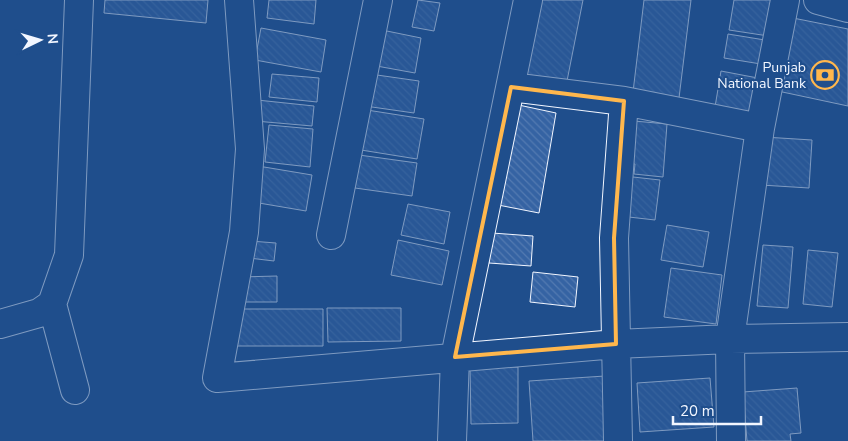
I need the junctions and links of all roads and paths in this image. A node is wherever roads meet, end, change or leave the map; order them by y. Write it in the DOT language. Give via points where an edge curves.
graph roads {
  1 [pos="79,0"];
  2 [pos="239,0"];
  3 [pos="378,0"];
  4 [pos="528,0"];
  5 [pos="785,0"];
  6 [pos="818,0"];
  7 [pos="848,8"];
  8 [pos="511,87"];
  9 [pos="624,101"];
  10 [pos="760,128"];
  11 [pos="331,235"];
  12 [pos="52,304"];
  13 [pos="0,324"];
  14 [pos="848,337"];
  15 [pos="730,339"];
  16 [pos="616,344"];
  17 [pos="455,357"];
  18 [pos="75,390"];
  19 [pos="452,441"];
  20 [pos="618,441"];
  21 [pos="731,441"];
  1 -- 12 [label="street" via="69,255"];
  2 -- 17 [label="street" via="250,149 244,232 217,378"];
  3 -- 11 [label="street"];
  4 -- 8 [label="street"];
  5 -- 10 [label="street"];
  6 -- 7 [label="street"];
  8 -- 9 [label="street"];
  8 -- 17 [label="street"];
  9 -- 10 [label="street"];
  9 -- 16 [label="street" via="614,238"];
  10 -- 15 [label="street"];
  12 -- 13 [label="street" via="39,314"];
  12 -- 18 [label="street"];
  14 -- 15 [label="street"];
  15 -- 16 [label="street"];
  15 -- 21 [label="street"];
  16 -- 17 [label="street"];
  16 -- 20 [label="street"];
  17 -- 19 [label="street"];
}
